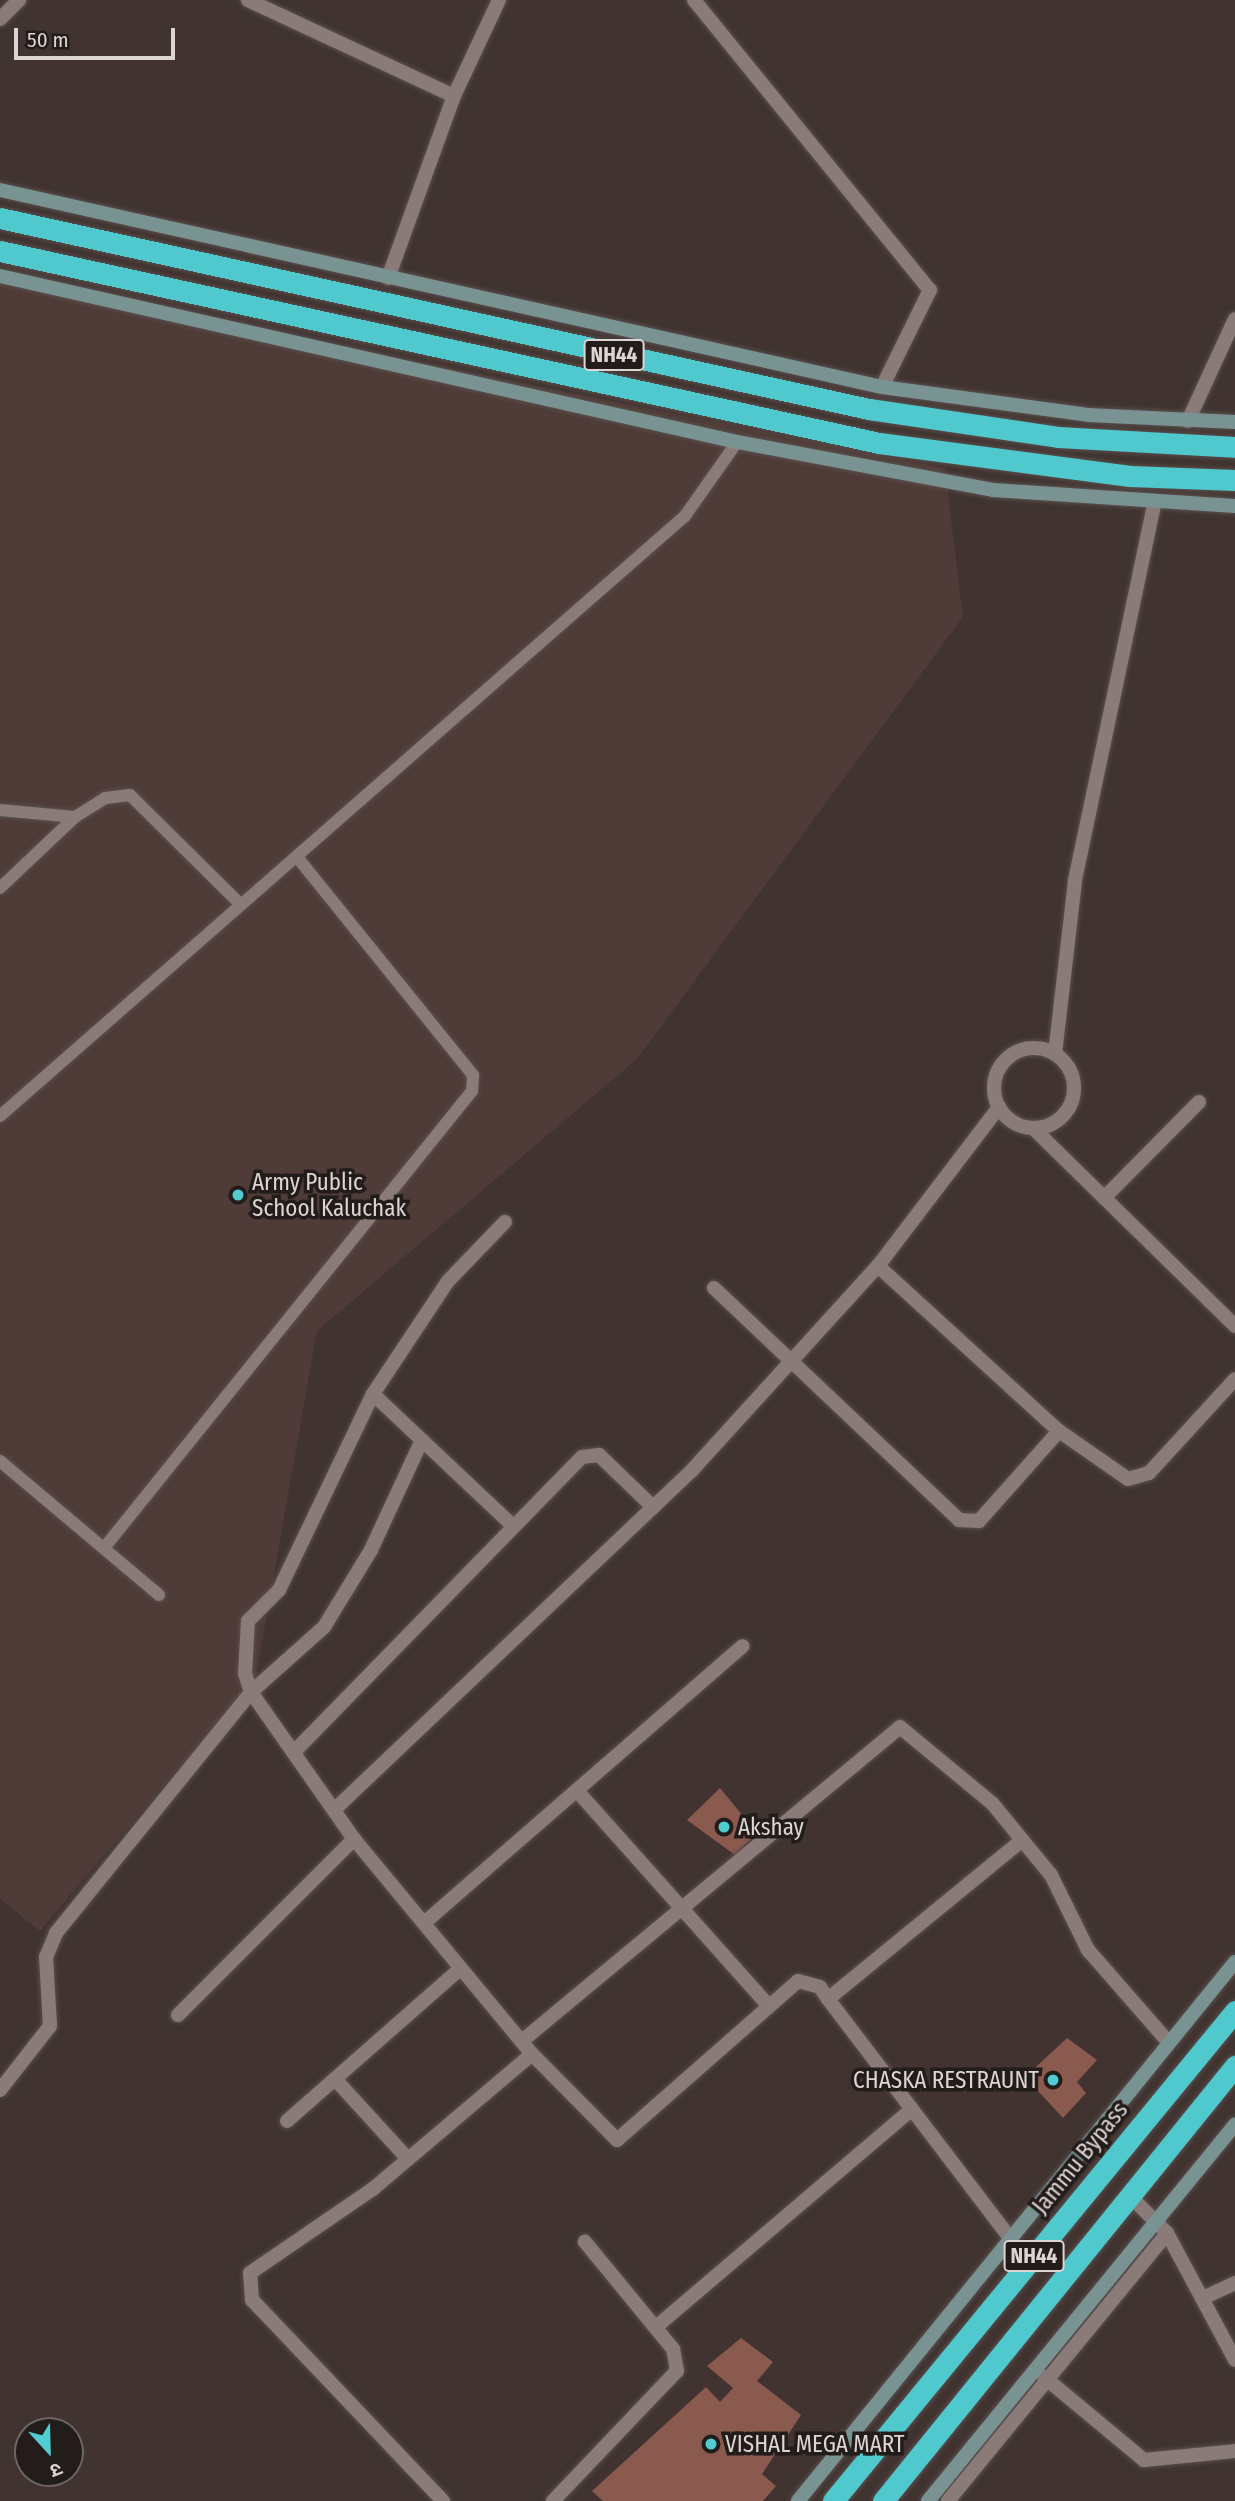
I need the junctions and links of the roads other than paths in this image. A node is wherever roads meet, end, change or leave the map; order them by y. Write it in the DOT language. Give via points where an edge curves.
graph roads {
  1 [pos="19,0"];
  2 [pos="248,0"];
  3 [pos="499,0"];
  4 [pos="694,0"];
  5 [pos="0,19"];
  6 [pos="454,96"];
  7 [pos="0,190"];
  8 [pos="0,218"];
  9 [pos="0,251"];
  10 [pos="0,276"];
  11 [pos="388,278"];
  12 [pos="1235,319"];
  13 [pos="882,387"];
  14 [pos="1188,421"];
  15 [pos="1235,422"];
  16 [pos="737,442"];
  17 [pos="1235,447"];
  18 [pos="1235,480"];
  19 [pos="1154,504"];
  20 [pos="1235,506"];
  21 [pos="0,810"];
  22 [pos="75,817"];
  23 [pos="297,857"];
  24 [pos="0,888"];
  25 [pos="241,905"];
  26 [pos="1055,1054"];
  27 [pos="1199,1102"];
  28 [pos="999,1107"];
  29 [pos="0,1116"];
  30 [pos="1033,1128"];
  31 [pos="1104,1198"];
  32 [pos="505,1222"];
  33 [pos="878,1266"];
  34 [pos="714,1288"];
  35 [pos="1235,1326"];
  36 [pos="790,1366"];
  37 [pos="1235,1379"];
  38 [pos="373,1394"];
  39 [pos="1059,1431"];
  40 [pos="422,1440"];
  41 [pos="0,1461"];
  42 [pos="653,1507"];
  43 [pos="512,1525"];
  44 [pos="104,1548"];
  45 [pos="159,1595"];
  46 [pos="743,1646"];
  47 [pos="251,1692"];
  48 [pos="294,1752"];
  49 [pos="579,1793"];
  50 [pos="334,1810"];
  51 [pos="354,1839"];
  52 [pos="1023,1840"];
  53 [pos="684,1909"];
  54 [pos="424,1923"];
  55 [pos="1235,1962"];
  56 [pos="459,1970"];
  57 [pos="828,1999"];
  58 [pos="769,2006"];
  59 [pos="1235,2011"];
  60 [pos="178,2015"];
  61 [pos="522,2041"];
  62 [pos="1169,2043"];
  63 [pos="532,2054"];
  64 [pos="1235,2066"];
  65 [pos="335,2079"];
  66 [pos="0,2090"];
  67 [pos="912,2109"];
  68 [pos="287,2121"];
  69 [pos="1235,2124"];
  70 [pos="408,2159"];
  71 [pos="1130,2196"];
  72 [pos="1154,2221"];
  73 [pos="1167,2233"];
  74 [pos="1010,2238"];
  75 [pos="585,2242"];
  76 [pos="1235,2283"];
  77 [pos="1205,2297"];
  78 [pos="656,2327"];
  79 [pos="1235,2360"];
  80 [pos="1044,2377"];
  81 [pos="1235,2451"];
  82 [pos="443,2501"];
  83 [pos="553,2501"];
  84 [pos="798,2501"];
  85 [pos="833,2501"];
  86 [pos="883,2501"];
  87 [pos="928,2501"];
  88 [pos="948,2501"];
  1 -- 5 [label="street"];
  2 -- 6 [label="street"];
  3 -- 6 [label="street"];
  4 -- 13 [label="street" via="930,290"];
  6 -- 11 [label="street"];
  7 -- 11 [label="street"];
  8 -- 17 [label="highway, NH44" via="869,409 1058,437"];
  9 -- 18 [label="highway, NH44" via="879,443 1094,473"];
  10 -- 16 [label="street"];
  11 -- 13 [label="street"];
  12 -- 14 [label="street"];
  13 -- 14 [label="street"];
  14 -- 15 [label="street"];
  16 -- 19 [label="street" via="993,490"];
  16 -- 23 [label="lane" via="685,516"];
  19 -- 20 [label="street"];
  19 -- 26 [label="street" via="1074,880"];
  21 -- 22 [label="lane"];
  22 -- 24 [label="lane"];
  22 -- 25 [label="lane" via="105,798 130,794"];
  23 -- 25 [label="lane"];
  23 -- 44 [label="lane" via="473,1075 472,1091"];
  25 -- 29 [label="lane"];
  26 -- 28 [label="street" via="1030,1048 1006,1059 994,1082"];
  26 -- 30 [label="street" via="1071,1073 1072,1099 1057,1120"];
  27 -- 31 [label="street"];
  28 -- 30 [label="street" via="1019,1125"];
  28 -- 33 [label="street"];
  30 -- 31 [label="street"];
  31 -- 35 [label="street"];
  32 -- 38 [label="street" via="448,1281"];
  33 -- 36 [label="street"];
  33 -- 39 [label="street"];
  34 -- 36 [label="street"];
  36 -- 39 [label="street" via="969,1523 979,1521"];
  36 -- 42 [label="street"];
  37 -- 39 [label="street" via="1141,1478 1116,1475"];
  38 -- 40 [label="street"];
  38 -- 47 [label="street" via="279,1590 248,1621 245,1674"];
  40 -- 43 [label="street"];
  40 -- 47 [label="street" via="371,1550 324,1626"];
  41 -- 44 [label="lane"];
  42 -- 43 [label="street" via="591,1453"];
  42 -- 50 [label="street"];
  43 -- 48 [label="street"];
  44 -- 45 [label="lane"];
  46 -- 49 [label="street"];
  47 -- 48 [label="street"];
  47 -- 66 [label="street" via="56,1933 46,1957 50,2026"];
  48 -- 50 [label="street"];
  49 -- 53 [label="street"];
  49 -- 54 [label="street"];
  50 -- 51 [label="street"];
  51 -- 54 [label="street"];
  51 -- 60 [label="street"];
  52 -- 53 [label="street" via="992,1803 901,1727"];
  52 -- 57 [label="street"];
  52 -- 62 [label="street" via="1051,1875 1088,1950"];
  53 -- 58 [label="street"];
  53 -- 61 [label="street"];
  54 -- 56 [label="street"];
  55 -- 62 [label="street"];
  56 -- 61 [label="street"];
  56 -- 65 [label="street"];
  57 -- 58 [label="street" via="820,1987 798,1981"];
  57 -- 67 [label="street"];
  58 -- 63 [label="street" via="617,2140"];
  59 -- 85 [label="highway, Jammu Bypass / NH44"];
  61 -- 63 [label="street"];
  62 -- 74 [label="street"];
  63 -- 70 [label="street"];
  64 -- 71 [label="highway, NH44"];
  65 -- 68 [label="street"];
  65 -- 70 [label="street"];
  67 -- 74 [label="street"];
  67 -- 78 [label="street"];
  69 -- 72 [label="street"];
  70 -- 82 [label="street" via="261,2261 247,2288 268,2319"];
  71 -- 72 [label="street"];
  71 -- 86 [label="highway, NH44"];
  72 -- 73 [label="street"];
  72 -- 87 [label="street"];
  73 -- 77 [label="street"];
  73 -- 80 [label="street"];
  74 -- 84 [label="street"];
  75 -- 78 [label="street"];
  76 -- 77 [label="street"];
  77 -- 79 [label="street"];
  78 -- 83 [label="street" via="673,2349 677,2371"];
  80 -- 81 [label="street" via="1144,2460"];
  80 -- 88 [label="street"];
}
